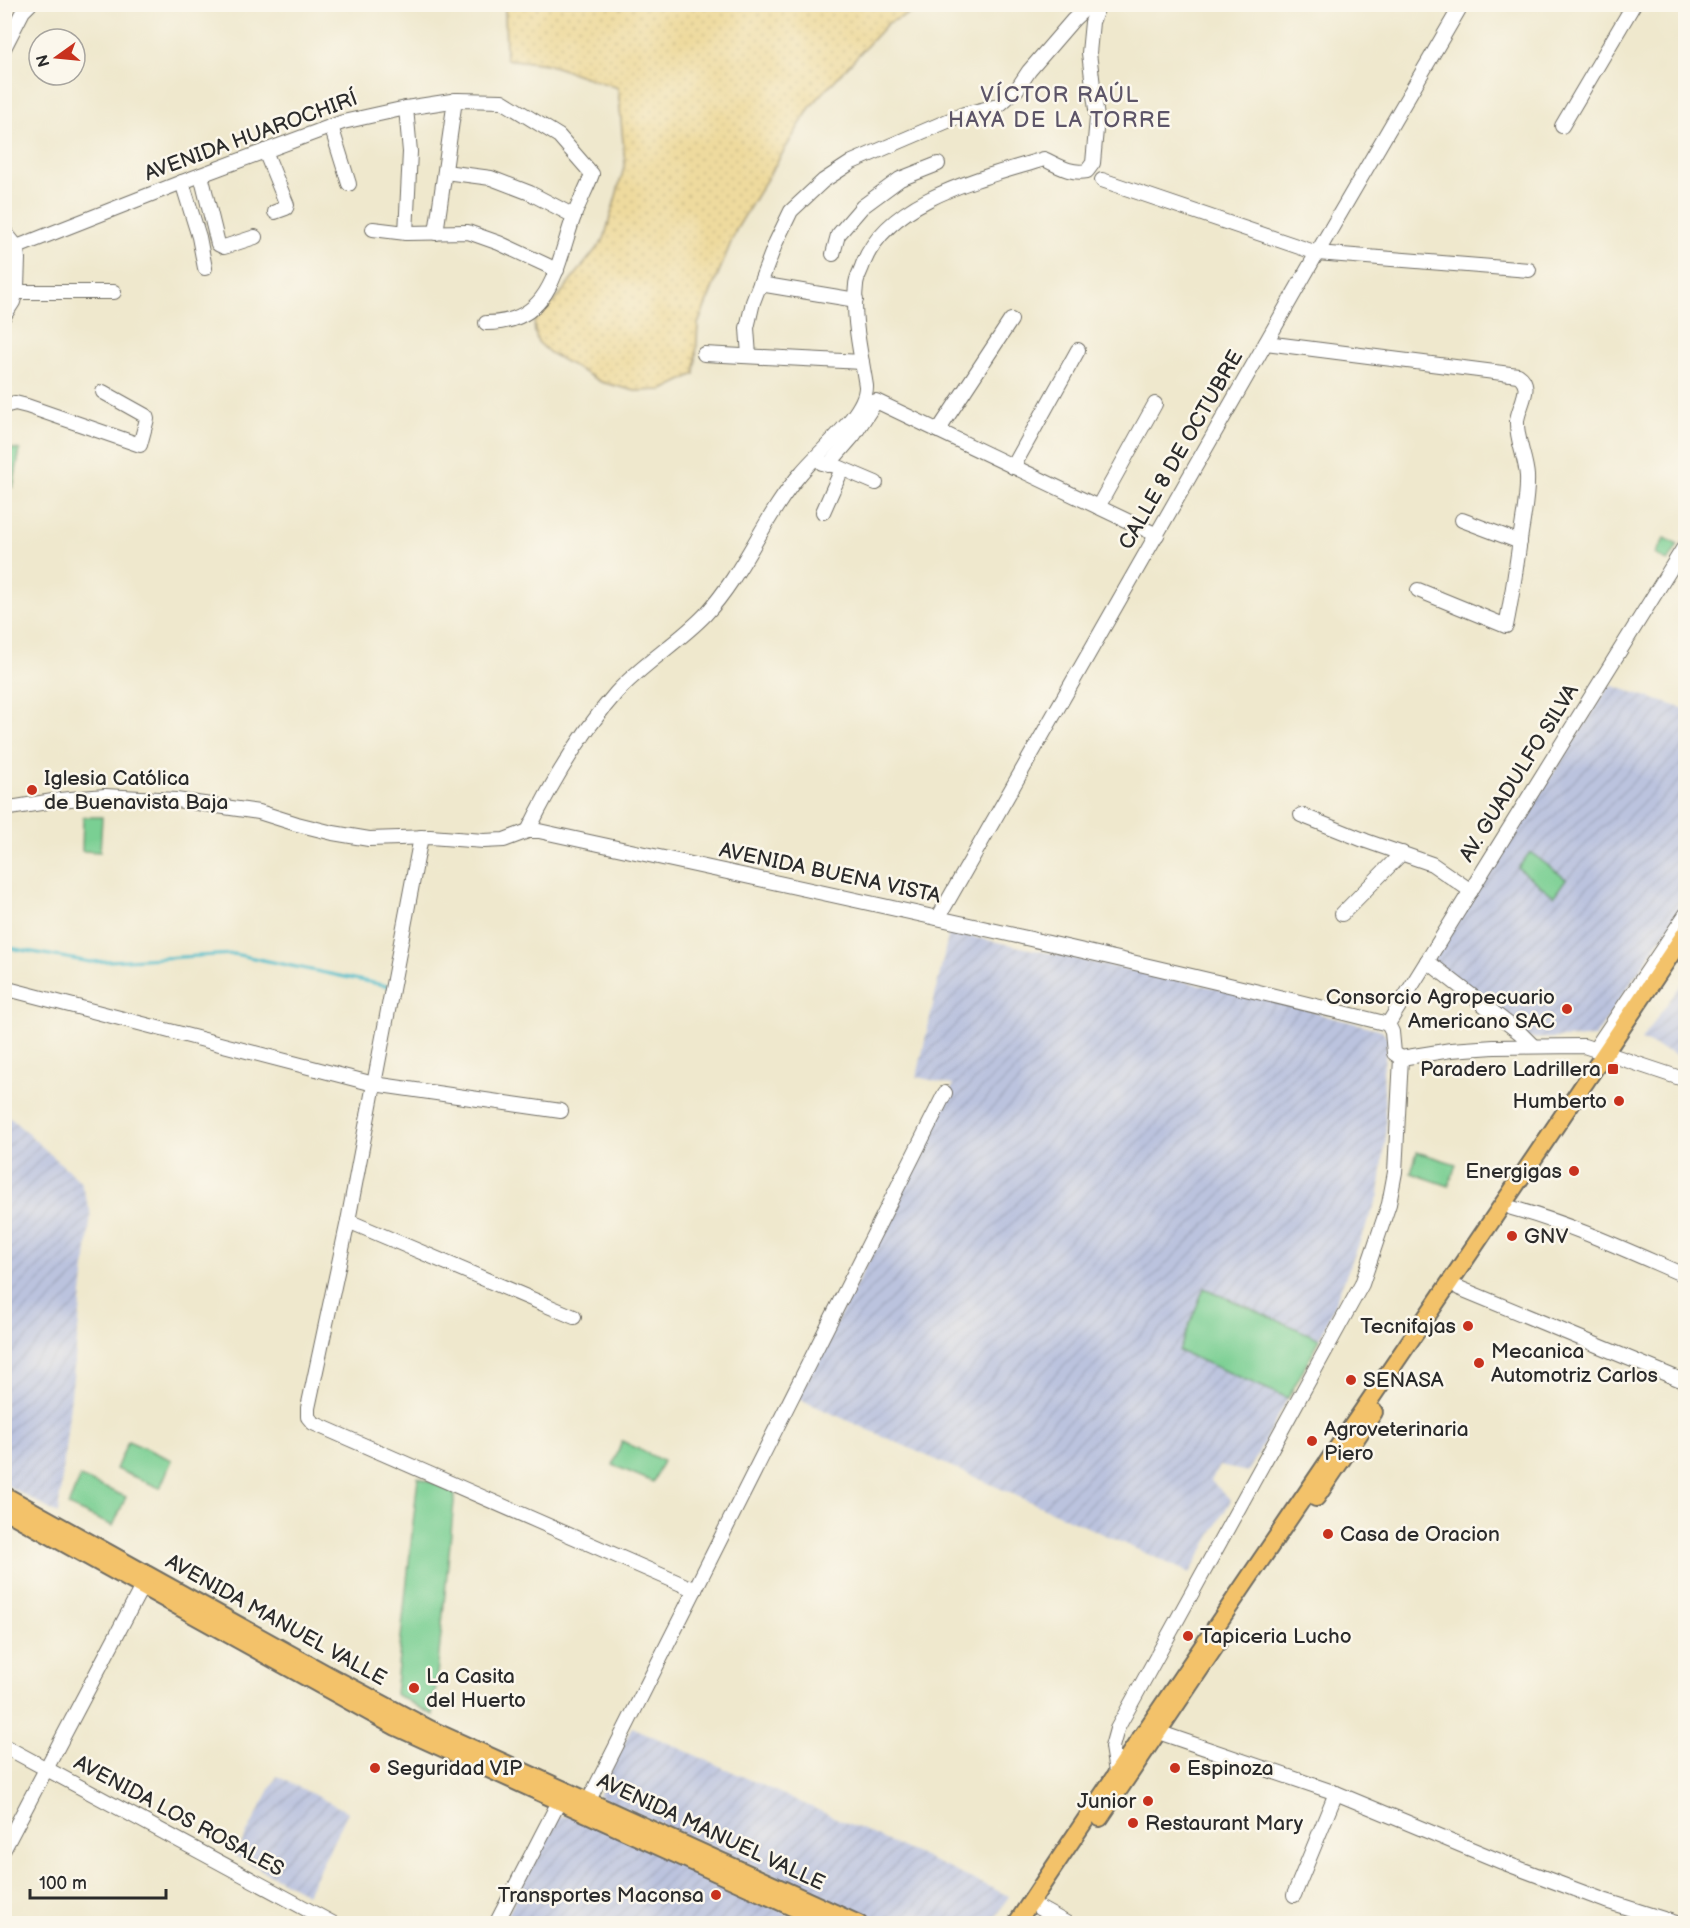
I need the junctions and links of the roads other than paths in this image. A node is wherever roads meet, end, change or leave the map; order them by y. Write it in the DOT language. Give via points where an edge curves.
graph roads {
  1 [pos="1090,4"];
  2 [pos="1099,4"];
  3 [pos="1462,4"];
  4 [pos="1634,4"];
  5 [pos="22,7"];
  6 [pos="4,48"];
  7 [pos="455,100"];
  8 [pos="406,108"];
  9 [pos="331,126"];
  10 [pos="1562,126"];
  11 [pos="265,151"];
  12 [pos="938,164"];
  13 [pos="445,172"];
  14 [pos="201,175"];
  15 [pos="1102,180"];
  16 [pos="182,182"];
  17 [pos="349,184"];
  18 [pos="275,212"];
  19 [pos="574,216"];
  20 [pos="373,229"];
  21 [pos="4,231"];
  22 [pos="406,233"];
  23 [pos="436,233"];
  24 [pos="255,237"];
  25 [pos="17,247"];
  26 [pos="1317,253"];
  27 [pos="832,254"];
  28 [pos="205,268"];
  29 [pos="558,270"];
  30 [pos="1529,270"];
  31 [pos="760,284"];
  32 [pos="16,292"];
  33 [pos="114,292"];
  34 [pos="856,300"];
  35 [pos="4,316"];
  36 [pos="1011,320"];
  37 [pos="486,323"];
  38 [pos="1266,343"];
  39 [pos="1078,350"];
  40 [pos="704,354"];
  41 [pos="749,356"];
  42 [pos="862,362"];
  43 [pos="103,392"];
  44 [pos="1155,404"];
  45 [pos="4,406"];
  46 [pos="938,431"];
  47 [pos="811,461"];
  48 [pos="835,467"];
  49 [pos="1013,467"];
  50 [pos="876,483"];
  51 [pos="1098,507"];
  52 [pos="823,513"];
  53 [pos="1462,520"];
  54 [pos="1157,535"];
  55 [pos="1520,542"];
  56 [pos="1686,544"];
  57 [pos="1418,590"];
  58 [pos="4,809"];
  59 [pos="1301,815"];
  60 [pos="528,831"];
  61 [pos="422,837"];
  62 [pos="1402,853"];
  63 [pos="1471,891"];
  64 [pos="1342,914"];
  65 [pos="1686,914"];
  66 [pos="938,918"];
  67 [pos="1686,932"];
  68 [pos="1686,949"];
  69 [pos="1427,961"];
  70 [pos="4,988"];
  71 [pos="1388,1024"];
  72 [pos="1532,1045"];
  73 [pos="1606,1052"];
  74 [pos="1401,1058"];
  75 [pos="1686,1080"];
  76 [pos="374,1084"];
  77 [pos="945,1093"];
  78 [pos="561,1111"];
  79 [pos="1512,1208"];
  80 [pos="348,1221"];
  81 [pos="1686,1276"];
  82 [pos="1459,1288"];
  83 [pos="574,1317"];
  84 [pos="1686,1382"];
  85 [pos="1336,1459"];
  86 [pos="4,1495"];
  87 [pos="4,1510"];
  88 [pos="145,1581"];
  89 [pos="695,1590"];
  90 [pos="1158,1732"];
  91 [pos="4,1746"];
  92 [pos="48,1769"];
  93 [pos="1116,1772"];
  94 [pos="1336,1793"];
  95 [pos="562,1796"];
  96 [pos="1105,1799"];
  97 [pos="589,1800"];
  98 [pos="4,1849"];
  99 [pos="1294,1895"];
  100 [pos="1039,1908"];
  101 [pos="334,1923"];
  102 [pos="496,1923"];
  103 [pos="829,1923"];
  104 [pos="859,1923"];
  105 [pos="1016,1923"];
  106 [pos="1028,1923"];
  107 [pos="1068,1923"];
  108 [pos="1679,1923"];
  1 -- 31 [label="street" via="998,106 964,114 917,133 852,162 823,181 791,211"];
  2 -- 34 [label="street" via="1092,22 1089,53 1097,118 1093,163 1087,171 1069,172 1044,159 943,192 917,206 876,239 855,284"];
  3 -- 26 [label="street, CALLE 8 DE OCTUBRE"];
  4 -- 10 [label="street"];
  5 -- 6 [label="street"];
  7 -- 8 [label="street, AVENIDA HUAROCHIRÍ"];
  7 -- 13 [label="street"];
  7 -- 19 [label="street, AVENIDA HUAROCHIRÍ" via="502,101 559,136 590,170 591,177"];
  8 -- 9 [label="street, AVENIDA HUAROCHIRÍ"];
  8 -- 22 [label="street" via="410,152"];
  9 -- 11 [label="street, AVENIDA HUAROCHIRÍ"];
  9 -- 17 [label="street"];
  11 -- 14 [label="street, AVENIDA HUAROCHIRÍ"];
  11 -- 18 [label="street" via="287,205"];
  12 -- 27 [label="street" via="900,179 862,207 838,235"];
  13 -- 19 [label="street" via="491,178"];
  13 -- 23 [label="street"];
  14 -- 16 [label="street, AVENIDA HUAROCHIRÍ"];
  14 -- 24 [label="street" via="218,244 224,247"];
  15 -- 26 [label="street"];
  16 -- 25 [label="street, AVENIDA HUAROCHIRÍ"];
  16 -- 28 [label="street"];
  19 -- 29 [label="street"];
  20 -- 22 [label="street"];
  21 -- 25 [label="street"];
  22 -- 23 [label="street"];
  23 -- 29 [label="street" via="468,232"];
  25 -- 32 [label="street"];
  26 -- 30 [label="street"];
  26 -- 38 [label="street, CALLE 8 DE OCTUBRE"];
  29 -- 37 [label="street" via="545,296 525,313 500,323"];
  31 -- 34 [label="street"];
  31 -- 41 [label="street" via="747,328"];
  32 -- 33 [label="street"];
  32 -- 35 [label="street"];
  34 -- 42 [label="street"];
  36 -- 46 [label="street"];
  38 -- 54 [label="street, CALLE 8 DE OCTUBRE"];
  38 -- 55 [label="street" via="1518,375 1524,379 1517,421 1527,474"];
  39 -- 49 [label="street"];
  40 -- 41 [label="street"];
  41 -- 42 [label="street"];
  42 -- 47 [label="street" via="866,393 862,403"];
  43 -- 45 [label="street" via="146,416 140,445 27,406"];
  44 -- 51 [label="street"];
  46 -- 48 [label="street" via="876,401"];
  46 -- 49 [label="street"];
  47 -- 48 [label="street"];
  47 -- 60 [label="street" via="790,485 735,577 705,615 617,692 576,744"];
  48 -- 50 [label="street"];
  48 -- 52 [label="street"];
  49 -- 51 [label="street"];
  51 -- 54 [label="street"];
  53 -- 55 [label="street"];
  54 -- 66 [label="street, CALLE 8 DE OCTUBRE"];
  55 -- 57 [label="street" via="1506,626"];
  56 -- 63 [label="street, AV. GUADULFO SILVA"];
  58 -- 61 [label="street, AVENIDA BUENA VISTA" via="105,796 259,812 369,839"];
  59 -- 62 [label="street"];
  60 -- 61 [label="street, AVENIDA BUENA VISTA" via="484,842"];
  60 -- 66 [label="street, AVENIDA BUENA VISTA"];
  61 -- 76 [label="street"];
  62 -- 63 [label="street" via="1432,864"];
  62 -- 64 [label="street"];
  63 -- 69 [label="street, AV. GUADULFO SILVA"];
  65 -- 73 [label="street"];
  66 -- 71 [label="street, AVENIDA BUENA VISTA" via="1304,1001"];
  67 -- 73 [label="main road"];
  68 -- 73 [label="main road"];
  69 -- 71 [label="street, AV. GUADULFO SILVA"];
  69 -- 72 [label="street"];
  70 -- 76 [label="street"];
  71 -- 74 [label="street" via="1394,1053"];
  72 -- 73 [label="street" via="1584,1046"];
  72 -- 74 [label="street" via="1451,1050"];
  73 -- 75 [label="street"];
  73 -- 79 [label="main road"];
  73 -- 85 [label="main road"];
  74 -- 93 [label="street" via="1395,1174 1362,1284 1117,1729 1112,1746"];
  76 -- 78 [label="street"];
  76 -- 80 [label="street"];
  77 -- 89 [label="street"];
  79 -- 81 [label="street" via="1597,1236"];
  79 -- 82 [label="main road"];
  80 -- 83 [label="street"];
  80 -- 89 [label="street" via="308,1408 310,1420"];
  82 -- 84 [label="street"];
  82 -- 85 [label="main road"];
  85 -- 90 [label="main road"];
  85 -- 93 [label="main road"];
  86 -- 88 [label="main road, AVENIDA MANUEL VALLE"];
  87 -- 88 [label="main road, AVENIDA MANUEL VALLE"];
  88 -- 92 [label="street"];
  88 -- 95 [label="main road, AVENIDA MANUEL VALLE" via="396,1727"];
  89 -- 97 [label="street"];
  90 -- 94 [label="street"];
  90 -- 96 [label="main road"];
  91 -- 92 [label="street, AVENIDA LOS ROSALES"];
  92 -- 98 [label="street"];
  92 -- 101 [label="street, AVENIDA LOS ROSALES"];
  93 -- 96 [label="main road"];
  94 -- 99 [label="street"];
  94 -- 108 [label="street" via="1502,1862"];
  95 -- 97 [label="main road, AVENIDA MANUEL VALLE"];
  95 -- 102 [label="street"];
  95 -- 103 [label="main road, AVENIDA MANUEL VALLE"];
  96 -- 100 [label="main road"];
  96 -- 105 [label="main road"];
  97 -- 104 [label="main road, AVENIDA MANUEL VALLE"];
  100 -- 106 [label="main road"];
  100 -- 107 [label="street"];
}
